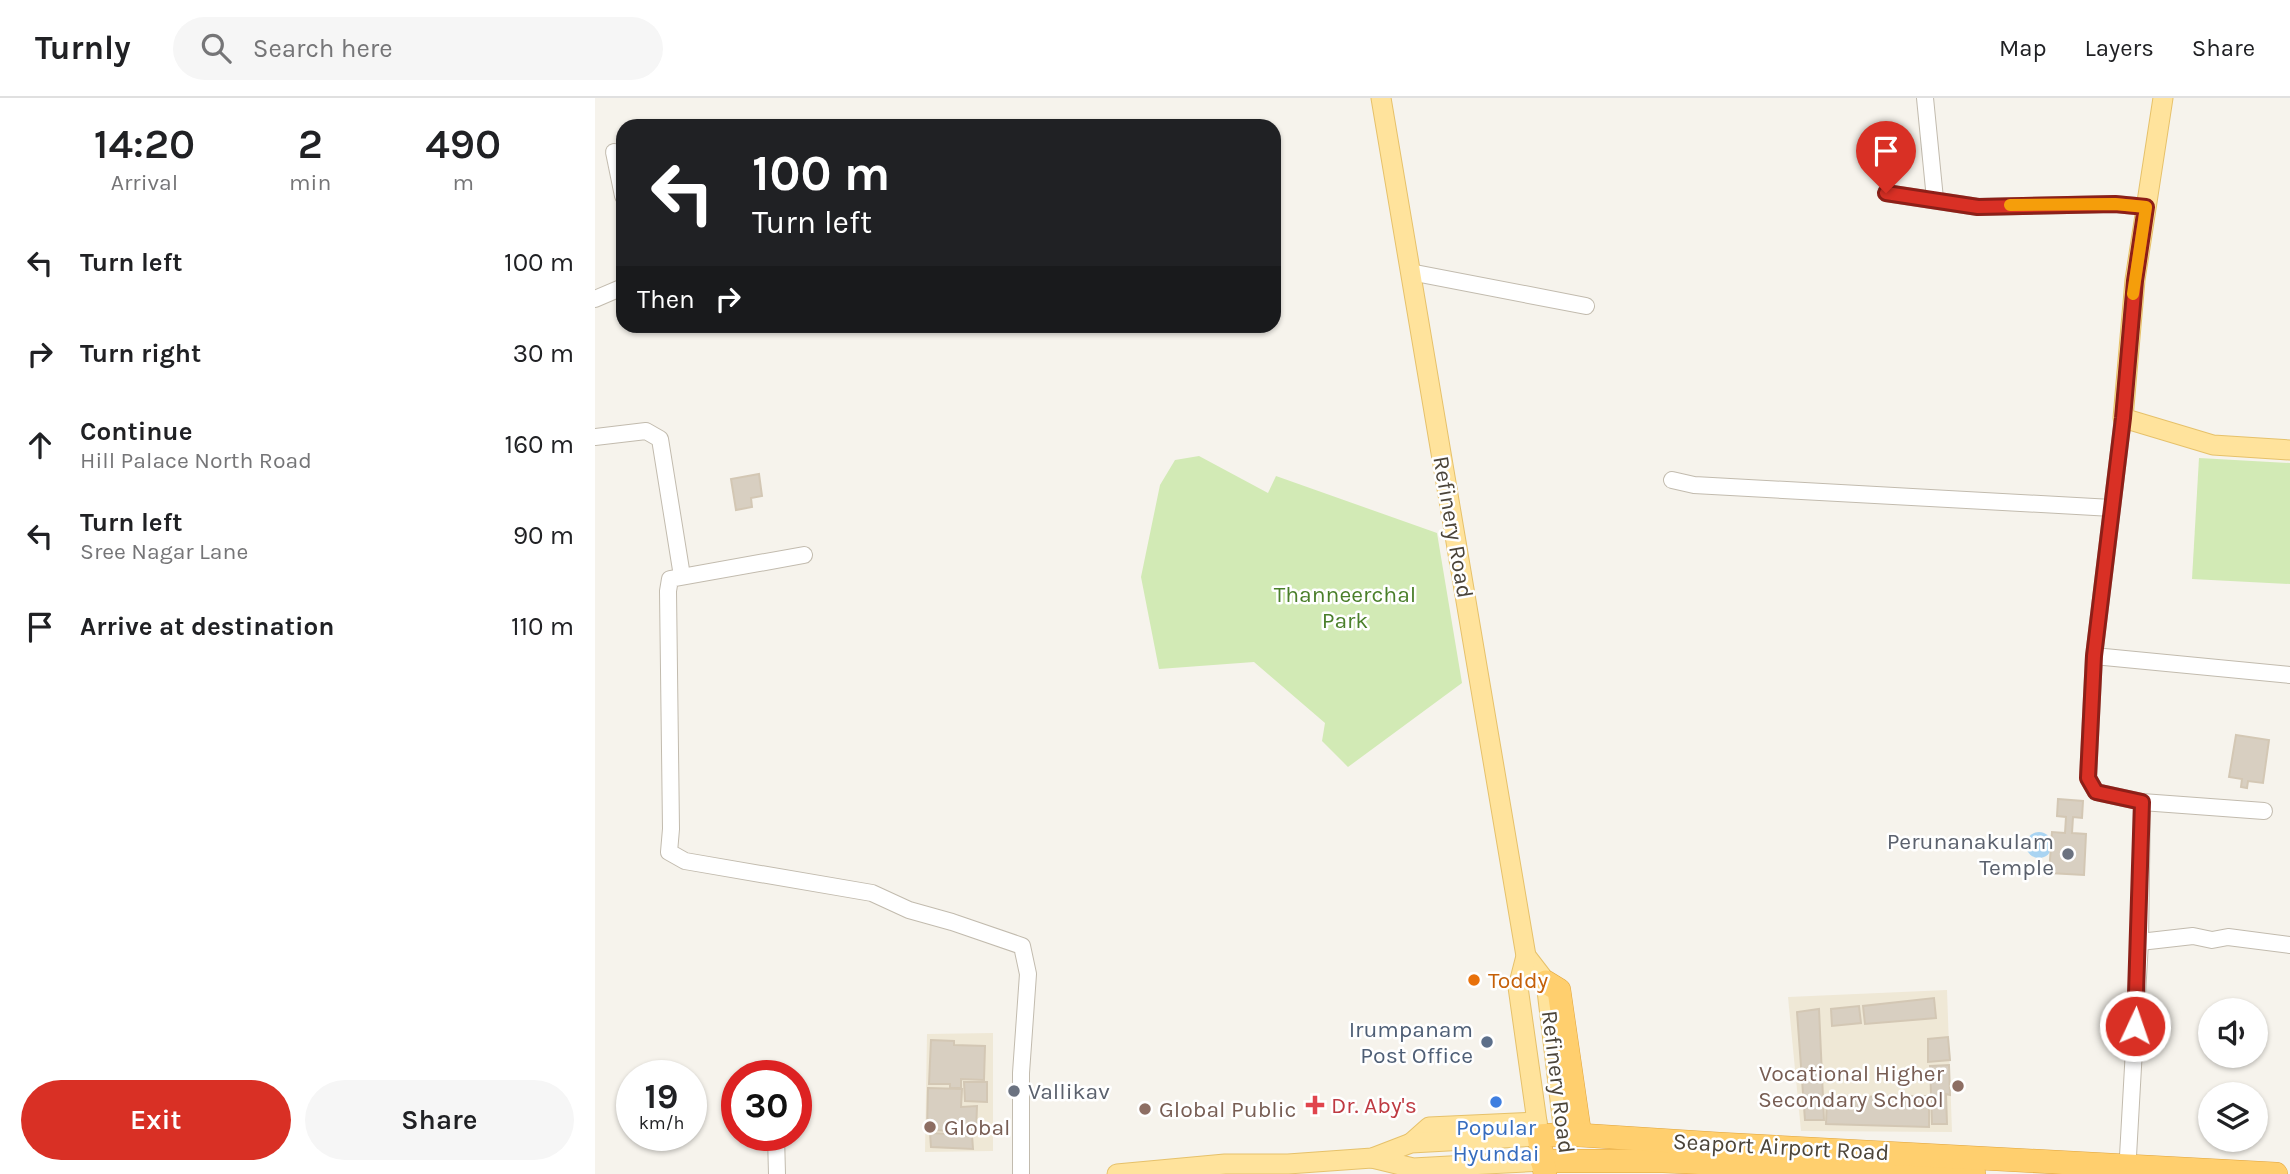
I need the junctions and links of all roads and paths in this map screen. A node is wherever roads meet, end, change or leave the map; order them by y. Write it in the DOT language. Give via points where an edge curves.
graph roads {
  1 [pos="1381,98"];
  2 [pos="1925,98"];
  3 [pos="2163,98"];
  4 [pos="614,152"];
  5 [pos="616,162"];
  6 [pos="1886,193"];
  7 [pos="1935,200"];
  8 [pos="2146,207"];
  9 [pos="1410,272"];
  10 [pos="616,290"];
  11 [pos="595,299"];
  12 [pos="1586,306"];
  13 [pos="2123,418"];
  14 [pos="595,438"];
  15 [pos="2290,450"];
  16 [pos="1672,480"];
  17 [pos="2112,508"];
  18 [pos="804,555"];
  19 [pos="682,576"];
  20 [pos="2094,656"];
  21 [pos="2290,675"];
  22 [pos="2142,802"];
  23 [pos="2264,811"];
  24 [pos="2140,942"];
  25 [pos="2290,945"];
  26 [pos="1526,956"];
  27 [pos="1546,982"];
  28 [pos="1538,1129"];
  29 [pos="1572,1134"];
  30 [pos="776,1151"];
  31 [pos="1372,1158"];
  32 [pos="1717,1163"];
  33 [pos="1536,1168"];
  34 [pos="1569,1168"];
  35 [pos="1289,1169"];
  36 [pos="2128,1170"];
  37 [pos="777,1174"];
  38 [pos="1021,1174"];
  39 [pos="1117,1174"];
  40 [pos="1685,1174"];
  41 [pos="1974,1174"];
  42 [pos="2276,1174"];
  1 -- 9 [label="main road, Refinery Road"];
  2 -- 7 [label="street"];
  3 -- 8 [label="main road"];
  4 -- 5 [label="street"];
  6 -- 7 [label="street"];
  7 -- 8 [label="street" via="1978,207"];
  8 -- 13 [label="main road"];
  9 -- 12 [label="street"];
  9 -- 26 [label="main road, Refinery Road"];
  10 -- 11 [label="street"];
  13 -- 15 [label="main road" via="2213,446"];
  13 -- 17 [label="street"];
  14 -- 19 [label="street" via="646,431 660,439"];
  16 -- 17 [label="street" via="1693,485"];
  17 -- 20 [label="street"];
  18 -- 19 [label="street"];
  19 -- 38 [label="street" via="670,579 668,591 669,852 685,861 872,893 909,910 1022,946 1028,974 1021,1073"];
  20 -- 21 [label="street"];
  20 -- 22 [label="street" via="2088,778 2096,792"];
  22 -- 23 [label="street"];
  22 -- 24 [label="street"];
  24 -- 25 [label="street" via="2193,936"];
  24 -- 36 [label="street"];
  26 -- 27 [label="main road, Refinery Road"];
  26 -- 28 [label="main road, Refinery Road" via="1518,988"];
  27 -- 29 [label="highway, Refinery Road" via="1559,990"];
  28 -- 29 [label="highway, Seaport Airport Road"];
  28 -- 31 [label="main road, Seaport Airport Road" via="1411,1143"];
  28 -- 33 [label="highway, Refinery Road"];
  29 -- 34 [label="highway, Refinery Road"];
  29 -- 36 [label="highway, Seaport Airport Road"];
  30 -- 37 [label="street"];
  31 -- 33 [label="main road, Seaport Airport Road" via="1413,1168"];
  31 -- 35 [label="main road, Seaport Airport Road"];
  32 -- 34 [label="highway, Seaport Airport Road"];
  32 -- 40 [label="highway"];
  32 -- 41 [label="highway, Seaport Airport Road"];
  33 -- 34 [label="highway, Seaport Airport Road"];
  35 -- 39 [label="main road, Seaport Airport Road" via="1225,1164"];
  36 -- 42 [label="highway, Seaport Airport Road"];
}
